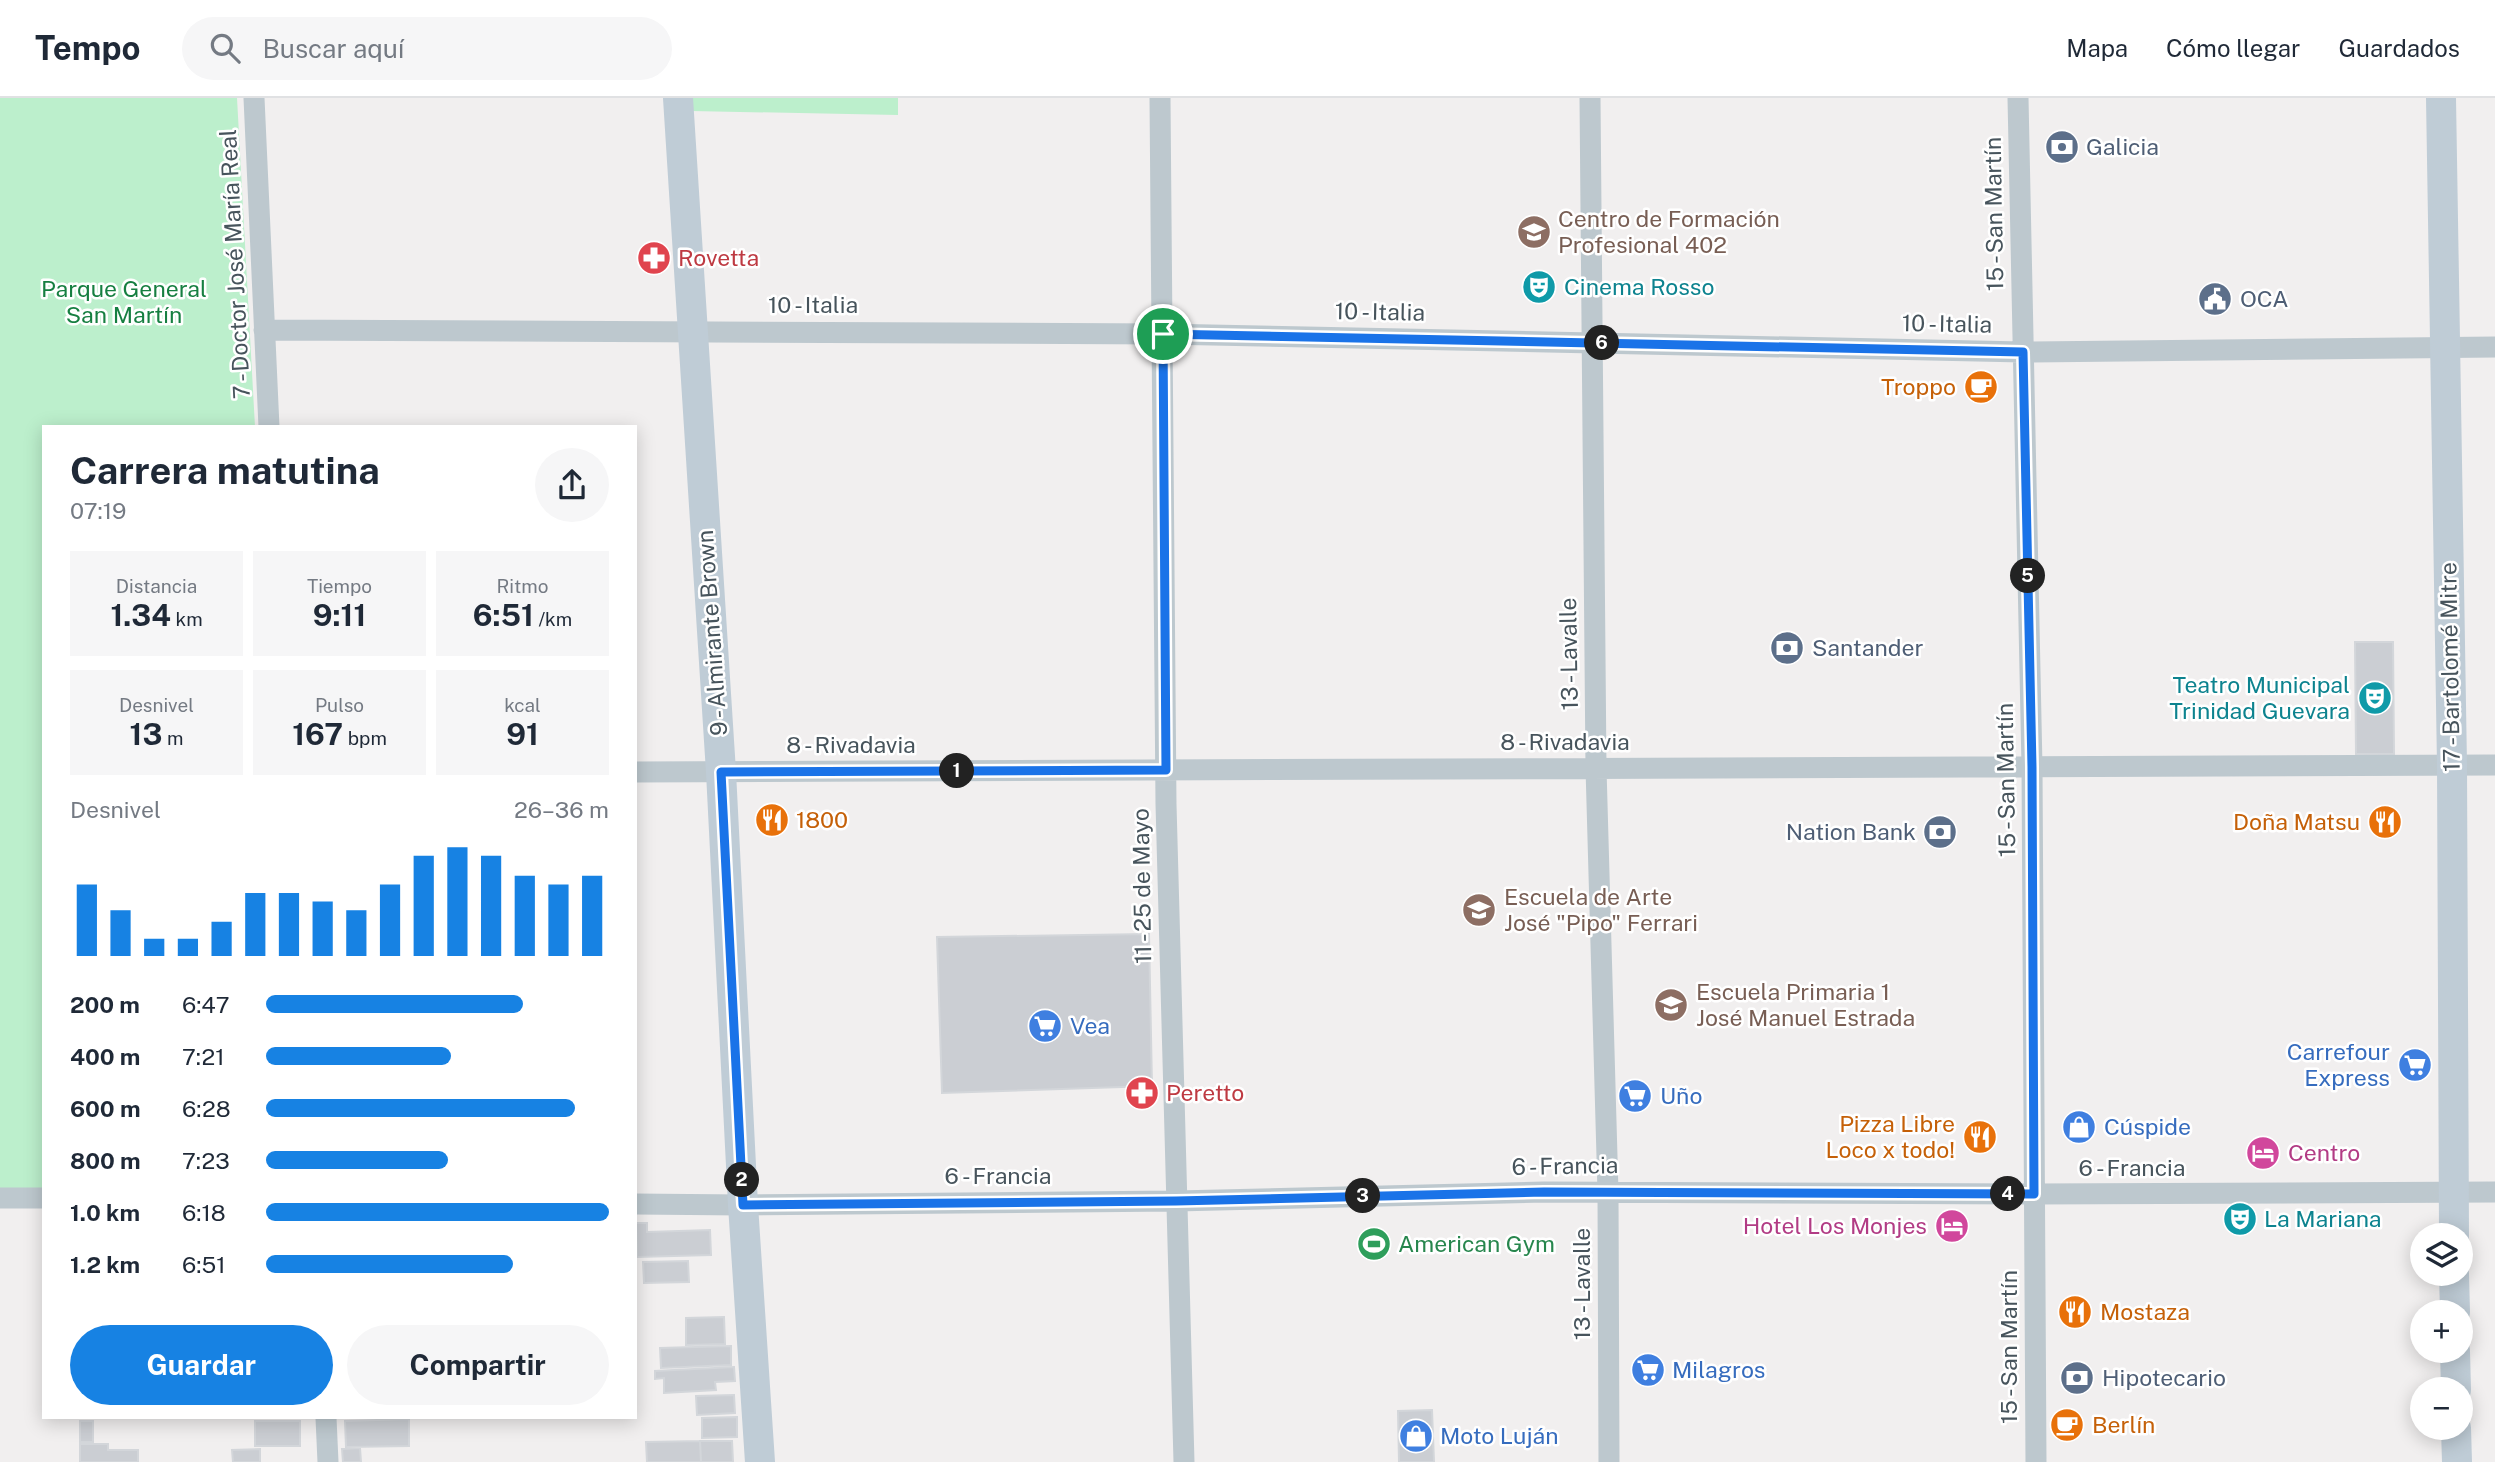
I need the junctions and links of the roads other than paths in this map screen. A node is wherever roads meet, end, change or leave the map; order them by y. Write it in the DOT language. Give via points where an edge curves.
graph roads {
  1 [pos="254,98"];
  2 [pos="678,98"];
  3 [pos="1160,98"];
  4 [pos="1590,98"];
  5 [pos="2018,98"];
  6 [pos="2441,98"];
  7 [pos="264,330"];
  8 [pos="693,331"];
  9 [pos="1163,334"];
  10 [pos="1592,342"];
  11 [pos="2445,347"];
  12 [pos="2495,347"];
  13 [pos="2023,352"];
  14 [pos="269,425"];
  15 [pos="2452,765"];
  16 [pos="2495,765"];
  17 [pos="2032,767"];
  18 [pos="1596,768"];
  19 [pos="1166,770"];
  20 [pos="637,772"];
  21 [pos="721,772"];
  22 [pos="1608,1192"];
  23 [pos="2453,1192"];
  24 [pos="2495,1192"];
  25 [pos="2034,1194"];
  26 [pos="0,1198"];
  27 [pos="42,1198"];
  28 [pos="1176,1201"];
  29 [pos="637,1204"];
  30 [pos="743,1205"];
  31 [pos="2454,1223"];
  32 [pos="326,1419"];
  33 [pos="2456,1440"];
  34 [pos="328,1462"];
  35 [pos="760,1462"];
  36 [pos="1184,1462"];
  37 [pos="1609,1462"];
  38 [pos="2036,1462"];
  39 [pos="2457,1462"];
  1 -- 7 [label="street, 7 - Doctor José María Real"];
  2 -- 8 [label="street, 9 - Almirante Brown"];
  3 -- 9 [label="street, 11 - 25 de Mayo"];
  4 -- 10 [label="street, 13 - Lavalle"];
  5 -- 13 [label="street, 15 - San Martín"];
  6 -- 11 [label="street, 17 - Bartolomé Mitre"];
  7 -- 8 [label="street, 10 - Italia"];
  7 -- 14 [label="street, 7 - Doctor José María Real"];
  8 -- 9 [label="street, 10 - Italia"];
  8 -- 21 [label="street, 9 - Almirante Brown"];
  9 -- 10 [label="street, 10 - Italia"];
  9 -- 19 [label="street, 11 - 25 de Mayo"];
  10 -- 13 [label="street, 10 - Italia"];
  10 -- 18 [label="street, 13 - Lavalle"];
  11 -- 12 [label="street, 10 - Italia"];
  11 -- 13 [label="street, 10 - Italia"];
  11 -- 15 [label="street, 17 - Bartolomé Mitre"];
  13 -- 17 [label="street, 15 - San Martín"];
  15 -- 16 [label="street, 8 - Rivadavia"];
  15 -- 17 [label="street, 8 - Rivadavia"];
  15 -- 23 [label="street, 17 - Bartolomé Mitre"];
  17 -- 18 [label="street, 8 - Rivadavia"];
  17 -- 25 [label="street, 15 - San Martín"];
  18 -- 19 [label="street, 8 - Rivadavia"];
  18 -- 22 [label="street, 13 - Lavalle"];
  19 -- 21 [label="street, 8 - Rivadavia"];
  19 -- 28 [label="street, 11 - 25 de Mayo"];
  20 -- 21 [label="street, 8 - Rivadavia"];
  21 -- 30 [label="street, 9 - Almirante Brown"];
  22 -- 25 [label="street, 6 - Francia"];
  22 -- 28 [label="street, 6 - Francia"];
  22 -- 37 [label="street, 13 - Lavalle"];
  23 -- 24 [label="street, 6 - Francia"];
  23 -- 25 [label="street, 6 - Francia"];
  23 -- 31 [label="street, 17 - Bartolomé Mitre"];
  25 -- 38 [label="street, 15 - San Martín"];
  26 -- 27 [label="street"];
  28 -- 30 [label="street, 6 - Francia"];
  28 -- 36 [label="street, 11 - 25 de Mayo"];
  29 -- 30 [label="street, 6 - Francia"];
  30 -- 35 [label="street, 9 - Almirante Brown"];
  32 -- 34 [label="street"];
  33 -- 39 [label="street"];
}
